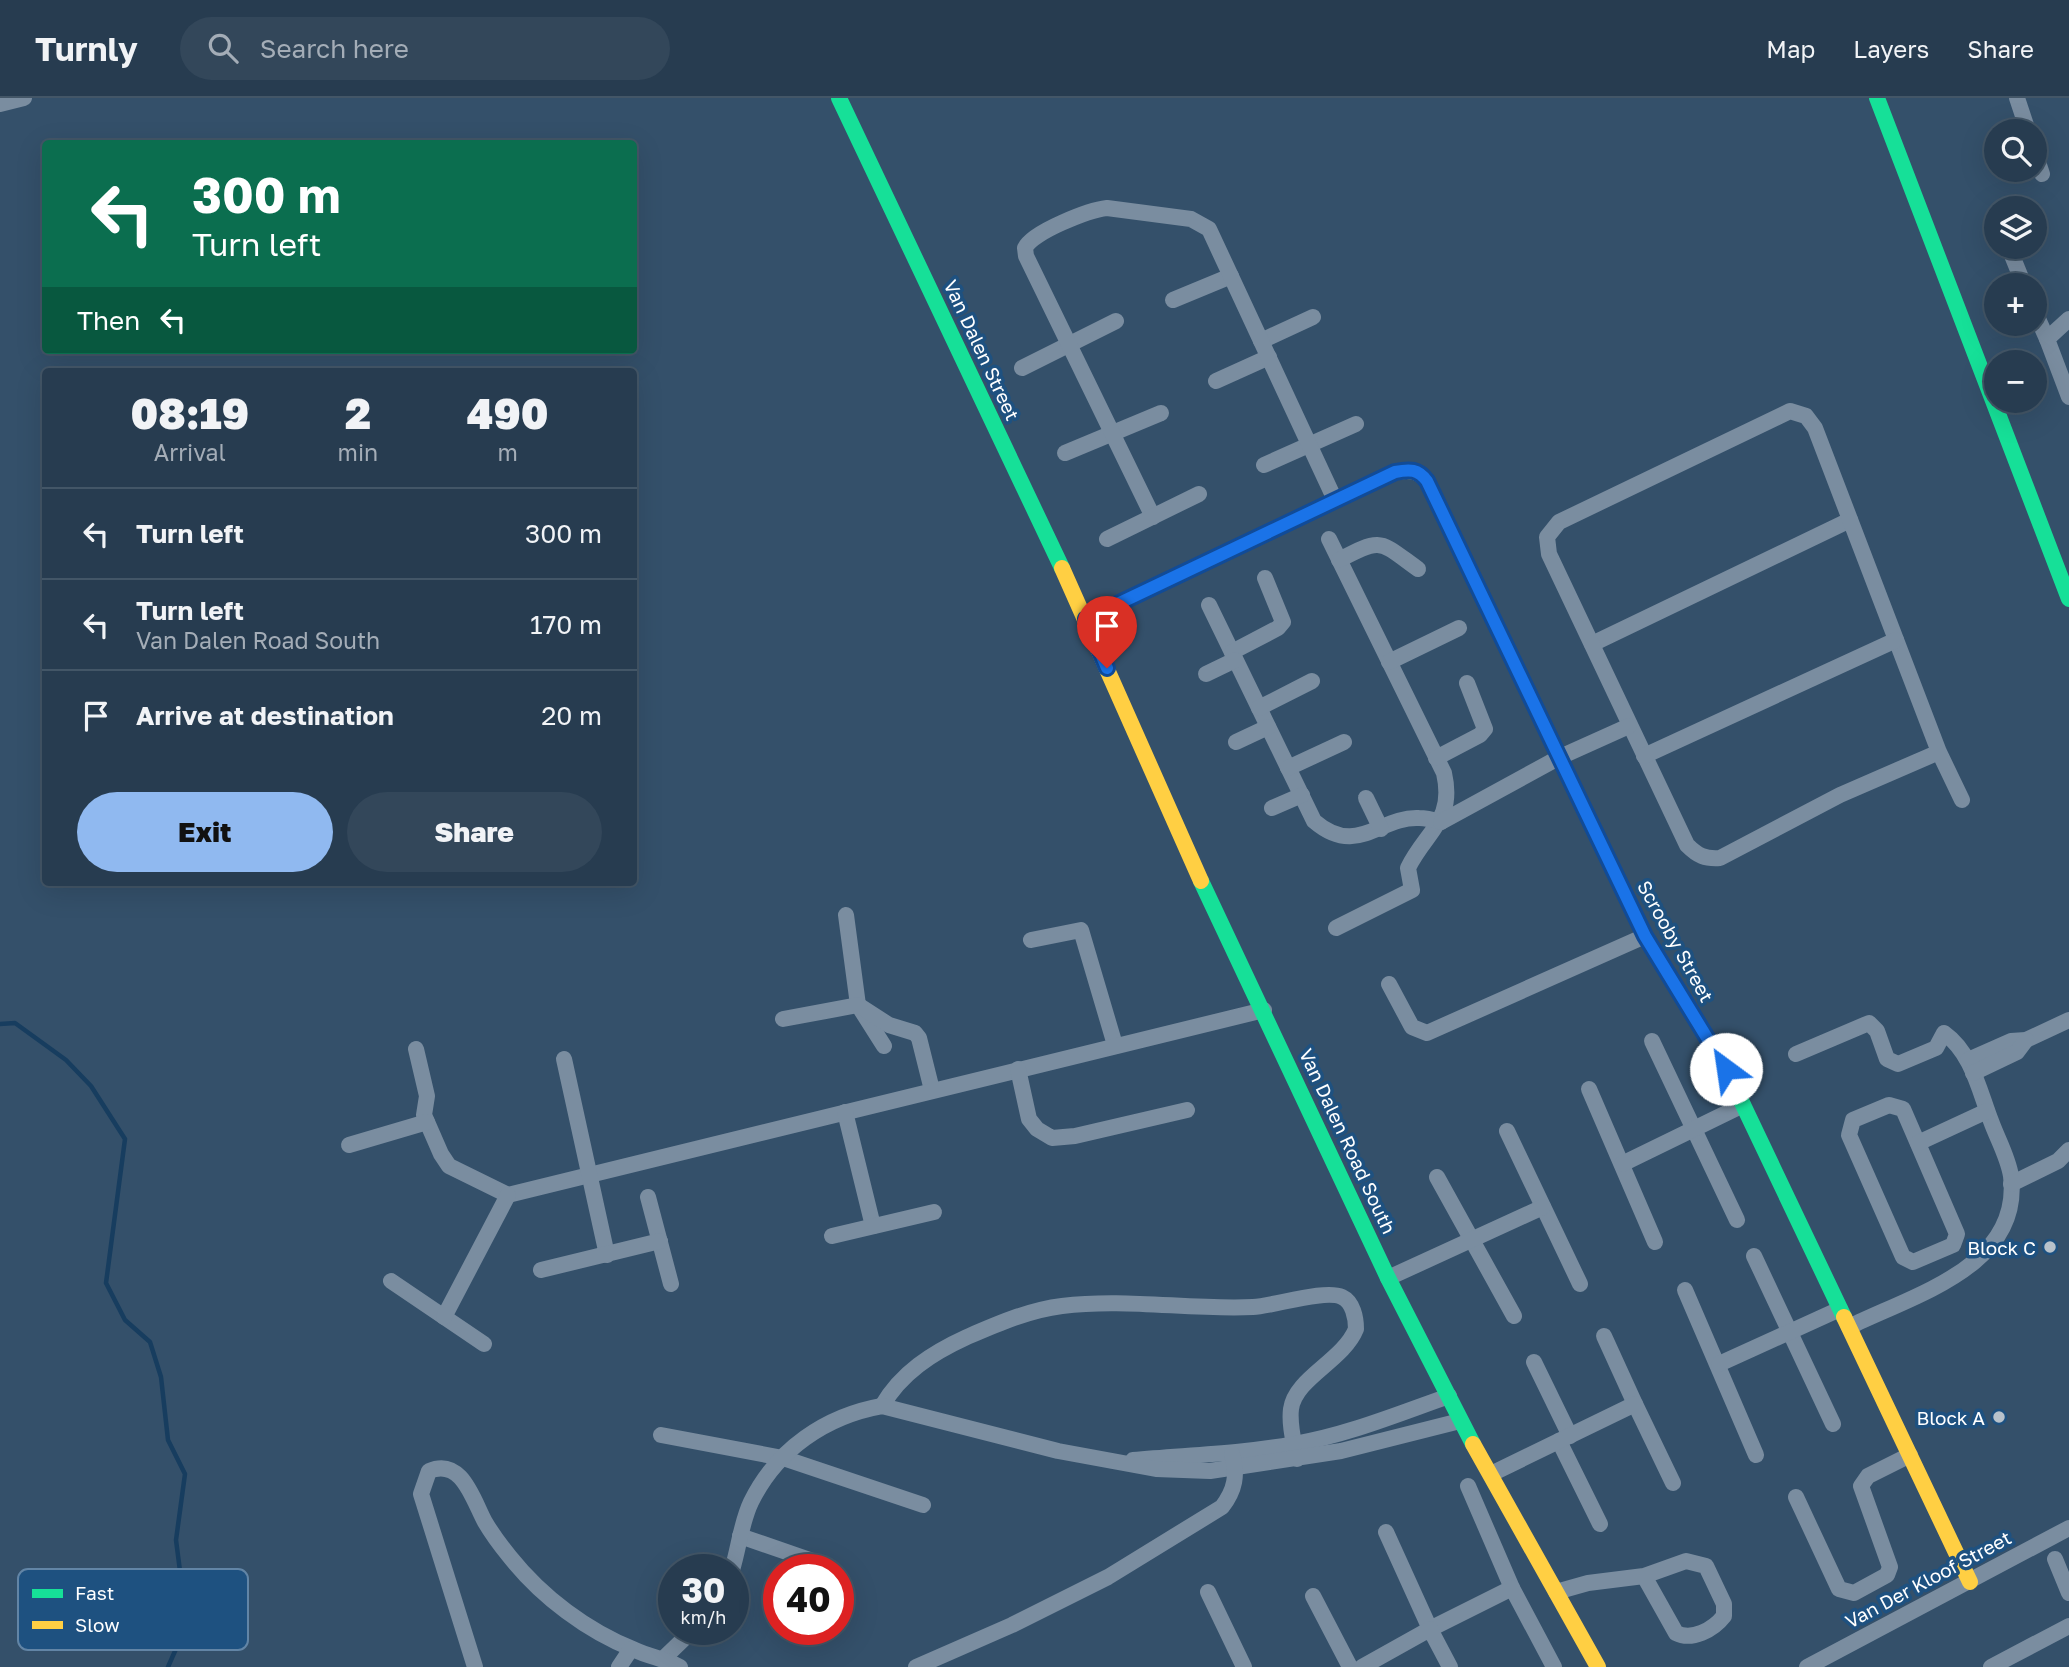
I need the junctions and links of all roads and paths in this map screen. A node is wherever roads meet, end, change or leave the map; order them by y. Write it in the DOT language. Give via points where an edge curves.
graph roads {
  1 [pos="24,98"];
  2 [pos="839,98"];
  3 [pos="1877,98"];
  4 [pos="2017,98"];
  5 [pos="0,104"];
  6 [pos="2024,119"];
  7 [pos="1231,276"];
  8 [pos="1174,300"];
  9 [pos="1313,317"];
  10 [pos="2069,319"];
  11 [pos="1116,321"];
  12 [pos="2046,336"];
  13 [pos="2047,339"];
  14 [pos="1262,341"];
  15 [pos="1069,344"];
  16 [pos="1269,357"];
  17 [pos="1022,368"];
  18 [pos="1216,381"];
  19 [pos="2069,397"];
  20 [pos="1160,413"];
  21 [pos="1356,424"];
  22 [pos="1112,433"];
  23 [pos="1309,445"];
  24 [pos="1065,453"];
  25 [pos="1264,465"];
  26 [pos="1199,494"];
  27 [pos="1335,500"];
  28 [pos="1153,517"];
  29 [pos="1850,520"];
  30 [pos="1107,539"];
  31 [pos="1329,539"];
  32 [pos="1339,560"];
  33 [pos="1418,569"];
  34 [pos="1265,578"];
  35 [pos="2069,599"];
  36 [pos="1209,605"];
  37 [pos="1086,619"];
  38 [pos="1459,628"];
  39 [pos="1896,640"];
  40 [pos="1592,644"];
  41 [pos="1233,656"];
  42 [pos="1389,662"];
  43 [pos="1206,674"];
  44 [pos="1312,681"];
  45 [pos="1467,683"];
  46 [pos="1259,708"];
  47 [pos="1629,726"];
  48 [pos="1268,727"];
  49 [pos="1236,742"];
  50 [pos="1344,742"];
  51 [pos="1938,752"];
  52 [pos="1644,755"];
  53 [pos="1560,757"];
  54 [pos="1436,758"];
  55 [pos="1288,768"];
  56 [pos="1302,795"];
  57 [pos="1366,798"];
  58 [pos="1962,800"];
  59 [pos="1272,808"];
  60 [pos="1441,822"];
  61 [pos="1381,829"];
  62 [pos="846,915"];
  63 [pos="1336,928"];
  64 [pos="1645,936"];
  65 [pos="1031,940"];
  66 [pos="1389,984"];
  67 [pos="858,1005"];
  68 [pos="1264,1010"];
  69 [pos="783,1019"];
  70 [pos="2069,1020"];
  71 [pos="1652,1041"];
  72 [pos="1115,1045"];
  73 [pos="884,1046"];
  74 [pos="416,1049"];
  75 [pos="1796,1054"];
  76 [pos="564,1059"];
  77 [pos="1970,1067"];
  78 [pos="1018,1069"];
  79 [pos="1589,1089"];
  80 [pos="932,1090"];
  81 [pos="1743,1105"];
  82 [pos="1187,1111"];
  83 [pos="1987,1111"];
  84 [pos="845,1112"];
  85 [pos="427,1122"];
  86 [pos="1694,1129"];
  87 [pos="1507,1130"];
  88 [pos="1919,1143"];
  89 [pos="349,1145"];
  90 [pos="1622,1164"];
  91 [pos="590,1175"];
  92 [pos="1437,1177"];
  93 [pos="508,1195"];
  94 [pos="648,1197"];
  95 [pos="1544,1207"];
  96 [pos="934,1212"];
  97 [pos="1737,1220"];
  98 [pos="873,1226"];
  99 [pos="832,1236"];
  100 [pos="1472,1240"];
  101 [pos="660,1241"];
  102 [pos="1656,1242"];
  103 [pos="607,1255"];
  104 [pos="1754,1256"];
  105 [pos="541,1270"];
  106 [pos="1388,1278"];
  107 [pos="391,1281"];
  108 [pos="671,1284"];
  109 [pos="1580,1284"];
  110 [pos="1685,1290"];
  111 [pos="1840,1308"];
  112 [pos="1514,1316"];
  113 [pos="444,1317"];
  114 [pos="1849,1327"];
  115 [pos="1790,1332"];
  116 [pos="1604,1336"];
  117 [pos="484,1344"];
  118 [pos="1534,1362"];
  119 [pos="1719,1364"];
  120 [pos="1449,1396"];
  121 [pos="1635,1404"];
  122 [pos="882,1406"];
  123 [pos="1460,1421"];
  124 [pos="1833,1424"];
  125 [pos="661,1435"];
  126 [pos="1565,1438"];
  127 [pos="1296,1451"];
  128 [pos="1756,1455"];
  129 [pos="1910,1455"];
  130 [pos="783,1458"];
  131 [pos="1234,1461"];
  132 [pos="1491,1475"];
  133 [pos="1673,1483"];
  134 [pos="1468,1486"];
  135 [pos="1796,1497"];
  136 [pos="923,1505"];
  137 [pos="1600,1524"];
  138 [pos="2069,1528"];
  139 [pos="1386,1532"];
  140 [pos="740,1536"];
  141 [pos="736,1554"];
  142 [pos="792,1554"];
  143 [pos="2055,1559"];
  144 [pos="1644,1576"];
  145 [pos="1970,1582"];
  146 [pos="1512,1588"];
  147 [pos="1208,1592"];
  148 [pos="1556,1592"];
  149 [pos="2069,1593"];
  150 [pos="1313,1596"];
  151 [pos="2069,1626"];
  152 [pos="1430,1629"];
  153 [pos="677,1645"];
  154 [pos="631,1648"];
  155 [pos="664,1658"];
  156 [pos="475,1667"];
  157 [pos="620,1667"];
  158 [pos="680,1667"];
  159 [pos="916,1667"];
  160 [pos="1244,1667"];
  161 [pos="1350,1667"];
  162 [pos="1362,1667"];
  163 [pos="1450,1667"];
  164 [pos="1554,1667"];
  165 [pos="1598,1667"];
  166 [pos="1807,1667"];
  167 [pos="1991,1667"];
  1 -- 5 [label="street"];
  2 -- 37 [label="street, Van Dalen Street"];
  3 -- 35 [label="street"];
  4 -- 6 [label="street"];
  7 -- 8 [label="street"];
  7 -- 14 [label="street"];
  7 -- 15 [label="street" via="1202,223 1096,209 1034,237 1025,248"];
  9 -- 14 [label="street"];
  10 -- 13 [label="street"];
  11 -- 15 [label="street"];
  12 -- 13 [label="street"];
  13 -- 19 [label="street"];
  14 -- 16 [label="street"];
  15 -- 17 [label="street"];
  15 -- 22 [label="street"];
  16 -- 18 [label="street"];
  16 -- 23 [label="street"];
  20 -- 22 [label="street"];
  21 -- 23 [label="street"];
  22 -- 24 [label="street"];
  22 -- 28 [label="street"];
  23 -- 25 [label="street"];
  23 -- 27 [label="street"];
  26 -- 28 [label="street"];
  27 -- 37 [label="street"];
  27 -- 53 [label="street, Scrooby Street" via="1395,472 1420,472"];
  28 -- 30 [label="street"];
  29 -- 39 [label="street"];
  29 -- 40 [label="street"];
  29 -- 40 [label="street" via="1812,422 1790,411 1552,528 1546,544 1549,554"];
  31 -- 32 [label="street"];
  32 -- 33 [label="street" via="1369,544 1379,544"];
  32 -- 42 [label="street"];
  34 -- 41 [label="street" via="1283,622"];
  36 -- 41 [label="street"];
  37 -- 68 [label="street, Van Dalen Road South" via="1168,810"];
  38 -- 42 [label="street"];
  39 -- 51 [label="street"];
  39 -- 52 [label="street"];
  40 -- 47 [label="street"];
  41 -- 43 [label="street"];
  41 -- 46 [label="street"];
  42 -- 54 [label="street"];
  44 -- 46 [label="street"];
  45 -- 54 [label="street" via="1485,729"];
  46 -- 48 [label="street"];
  47 -- 52 [label="street"];
  47 -- 53 [label="street"];
  48 -- 49 [label="street"];
  48 -- 55 [label="street"];
  50 -- 55 [label="street"];
  51 -- 52 [label="street" via="1840,795 1720,858 1707,859 1687,845"];
  51 -- 58 [label="street"];
  53 -- 60 [label="street"];
  53 -- 64 [label="street, Scrooby Street"];
  54 -- 60 [label="street" via="1446,782"];
  55 -- 56 [label="street"];
  56 -- 59 [label="street"];
  56 -- 61 [label="street" via="1314,821 1322,826 1352,837"];
  57 -- 61 [label="street"];
  60 -- 61 [label="street" via="1417,817"];
  60 -- 63 [label="street" via="1410,864 1413,887 1409,893"];
  62 -- 67 [label="street"];
  64 -- 66 [label="street" via="1427,1033 1412,1027"];
  64 -- 81 [label="street, Scrooby Street"];
  65 -- 72 [label="street" via="1081,930"];
  67 -- 69 [label="street"];
  67 -- 73 [label="street"];
  67 -- 80 [label="street" via="889,1025 915,1033"];
  68 -- 72 [label="street"];
  68 -- 106 [label="street, Van Dalen Road South"];
  70 -- 77 [label="street" via="2026,1041 2011,1041"];
  71 -- 86 [label="street"];
  72 -- 78 [label="street"];
  74 -- 85 [label="street" via="427,1096"];
  75 -- 77 [label="street" via="1869,1023 1877,1031 1887,1059 1898,1064 1936,1048 1944,1033 1959,1045"];
  76 -- 91 [label="street"];
  77 -- 83 [label="street"];
  78 -- 80 [label="street"];
  78 -- 82 [label="street" via="1029,1119 1052,1138"];
  79 -- 90 [label="street"];
  80 -- 84 [label="street"];
  81 -- 86 [label="street"];
  81 -- 111 [label="street, Scrooby Street"];
  83 -- 88 [label="street"];
  83 -- 114 [label="street" via="2011,1179 2005,1225 1983,1256 1955,1276"];
  84 -- 91 [label="street"];
  84 -- 98 [label="street"];
  85 -- 89 [label="street"];
  85 -- 93 [label="street" via="449,1166"];
  86 -- 90 [label="street"];
  86 -- 97 [label="street"];
  87 -- 95 [label="street"];
  88 -- 88 [label="street" via="1957,1239 1913,1262 1903,1257 1849,1127 1853,1120 1896,1105 1903,1109"];
  90 -- 102 [label="street"];
  91 -- 93 [label="street"];
  91 -- 103 [label="street"];
  92 -- 100 [label="street"];
  93 -- 113 [label="street"];
  94 -- 101 [label="street"];
  95 -- 100 [label="street"];
  95 -- 109 [label="street"];
  96 -- 98 [label="street"];
  98 -- 99 [label="street"];
  100 -- 106 [label="street"];
  100 -- 112 [label="street"];
  101 -- 103 [label="street"];
  101 -- 108 [label="street"];
  103 -- 105 [label="street"];
  104 -- 115 [label="street"];
  106 -- 120 [label="street, Van Dalen Road South"];
  107 -- 113 [label="street"];
  110 -- 119 [label="street"];
  111 -- 114 [label="street, Scrooby Street"];
  111 -- 115 [label="street"];
  113 -- 117 [label="street"];
  114 -- 129 [label="street, Scrooby Street"];
  115 -- 119 [label="street"];
  115 -- 124 [label="street"];
  116 -- 121 [label="street"];
  118 -- 126 [label="street"];
  119 -- 128 [label="street"];
  120 -- 123 [label="street, Van Dalen Road South"];
  120 -- 127 [label="street"];
  121 -- 126 [label="street"];
  121 -- 133 [label="street"];
  122 -- 127 [label="street" via="895,1384 950,1345 1000,1322 1060,1306 1255,1307 1331,1294 1344,1297 1351,1305 1356,1329 1344,1351 1296,1394 1291,1409"];
  122 -- 130 [label="street" via="831,1420"];
  122 -- 131 [label="street" via="1012,1441 1156,1469 1210,1471"];
  123 -- 127 [label="street" via="1398,1438"];
  123 -- 132 [label="street, Van Dalen Road South"];
  125 -- 130 [label="street"];
  126 -- 132 [label="street"];
  126 -- 137 [label="street"];
  127 -- 131 [label="street"];
  129 -- 135 [label="street" via="1868,1476 1861,1486 1890,1567 1887,1575 1854,1593 1839,1589"];
  129 -- 145 [label="street, Scrooby Street"];
  130 -- 136 [label="street"];
  130 -- 140 [label="street" via="752,1501"];
  131 -- 159 [label="street" via="1231,1496 1222,1507 1108,1577"];
  132 -- 148 [label="street, Van Dalen Road South"];
  134 -- 146 [label="street"];
  138 -- 145 [label="street, Van Der Kloof Street"];
  139 -- 152 [label="street"];
  140 -- 141 [label="street"];
  140 -- 142 [label="street"];
  143 -- 149 [label="street"];
  144 -- 144 [label="street" via="1676,1563 1703,1563 1724,1604 1724,1616 1708,1629 1682,1636"];
  144 -- 148 [label="street"];
  145 -- 166 [label="street, Van Der Kloof Street"];
  146 -- 152 [label="street"];
  146 -- 164 [label="street"];
  147 -- 160 [label="street"];
  148 -- 165 [label="street, Van Dalen Road South"];
  150 -- 161 [label="street"];
  151 -- 167 [label="street"];
  152 -- 162 [label="street"];
  152 -- 163 [label="street"];
  153 -- 155 [label="street"];
  154 -- 155 [label="street"];
  154 -- 156 [label="street" via="582,1622 526,1576 496,1540 467,1485 439,1466 429,1471 421,1494"];
  154 -- 157 [label="street"];
  155 -- 158 [label="street"];
}
